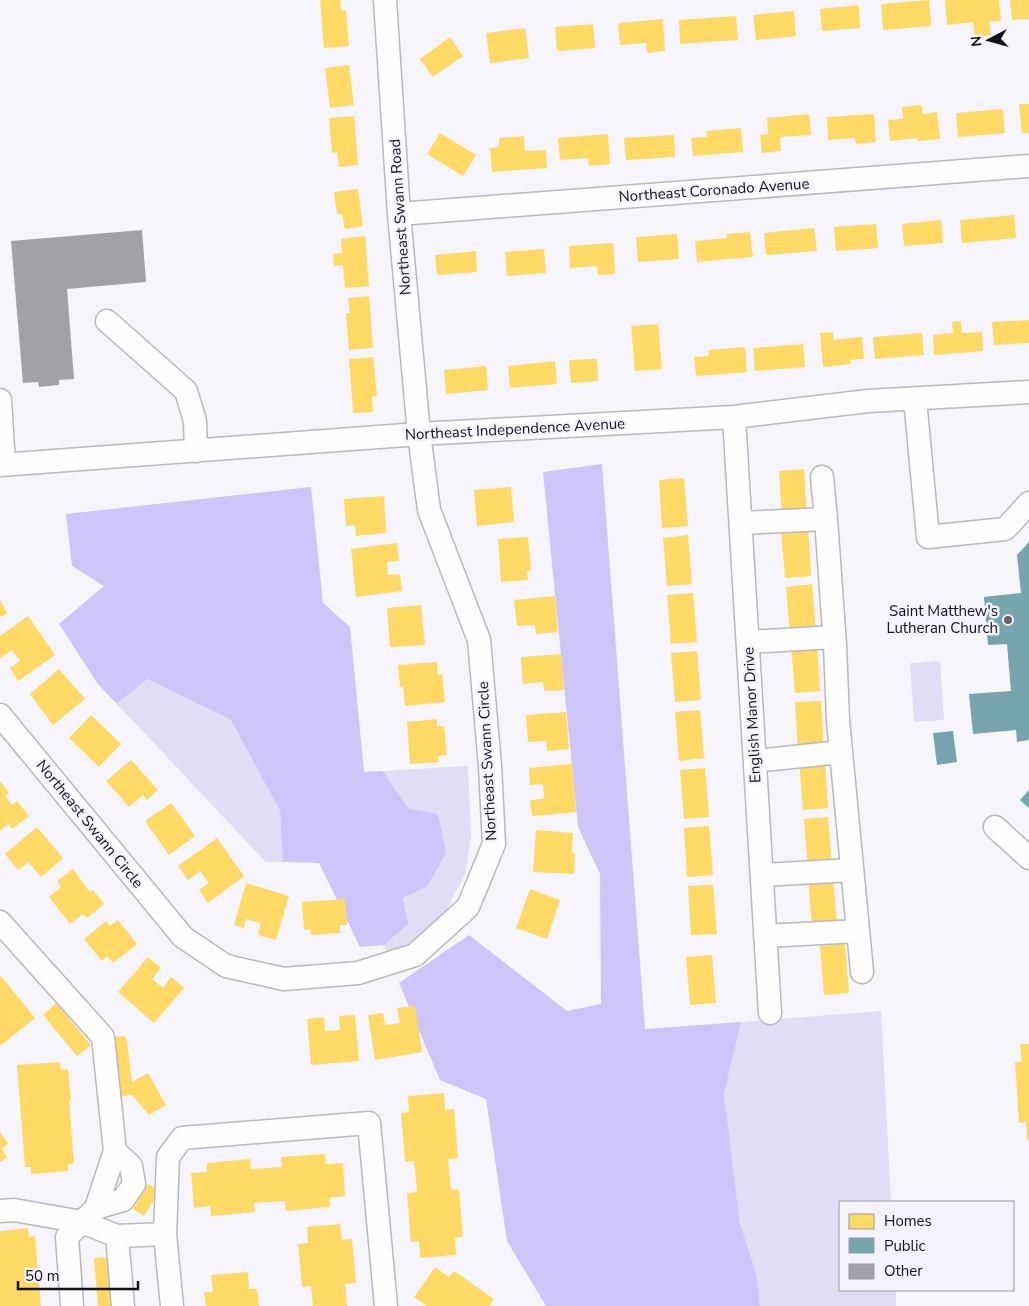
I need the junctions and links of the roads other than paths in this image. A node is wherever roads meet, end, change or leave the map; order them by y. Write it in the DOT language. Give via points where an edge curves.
graph roads {
  1 [pos="385,0"];
  2 [pos="1029,166"];
  3 [pos="399,214"];
  4 [pos="107,321"];
  5 [pos="1029,392"];
  6 [pos="914,399"];
  7 [pos="0,400"];
  8 [pos="734,417"];
  9 [pos="419,434"];
  10 [pos="196,451"];
  11 [pos="2,464"];
  12 [pos="822,477"];
  13 [pos="1029,503"];
  14 [pos="826,519"];
  15 [pos="741,523"];
  16 [pos="834,637"];
  17 [pos="748,642"];
  18 [pos="0,715"];
  19 [pos="841,752"];
  20 [pos="755,762"];
  21 [pos="995,827"];
  22 [pos="1029,858"];
  23 [pos="852,870"];
  24 [pos="762,875"];
  25 [pos="0,922"];
  26 [pos="858,931"];
  27 [pos="765,936"];
  28 [pos="862,972"];
  29 [pos="770,1013"];
  30 [pos="0,1211"];
  31 [pos="89,1215"];
  32 [pos="165,1234"];
  33 [pos="117,1236"];
  34 [pos="72,1306"];
  35 [pos="123,1306"];
  36 [pos="172,1306"];
  37 [pos="386,1306"];
  1 -- 3 [label="street, Northeast Swann Road"];
  2 -- 3 [label="street, Northeast Coronado Avenue"];
  3 -- 9 [label="street, Northeast Swann Road"];
  4 -- 10 [label="street" via="186,391 195,421"];
  5 -- 6 [label="street, Northeast Independence Avenue"];
  6 -- 8 [label="street, Northeast Independence Avenue" via="868,401"];
  6 -- 13 [label="street" via="928,537 1004,529"];
  7 -- 11 [label="street"];
  8 -- 9 [label="street, Northeast Independence Avenue"];
  8 -- 15 [label="street, English Manor Drive"];
  9 -- 10 [label="street, Northeast Independence Avenue"];
  9 -- 18 [label="street, Northeast Swann Circle" via="429,510 479,640 494,844 468,907 415,955 358,973 284,979 226,966 183,937"];
  10 -- 11 [label="street, Northeast Independence Avenue"];
  12 -- 14 [label="street"];
  14 -- 15 [label="street"];
  14 -- 16 [label="street"];
  15 -- 17 [label="street, English Manor Drive"];
  16 -- 17 [label="street"];
  16 -- 19 [label="street"];
  17 -- 20 [label="street, English Manor Drive"];
  19 -- 20 [label="street"];
  19 -- 23 [label="street"];
  20 -- 24 [label="street, English Manor Drive"];
  21 -- 22 [label="street"];
  23 -- 24 [label="street"];
  23 -- 26 [label="street"];
  24 -- 27 [label="street, English Manor Drive"];
  25 -- 31 [label="street" via="102,1037 115,1151 131,1166 134,1184 122,1200"];
  26 -- 27 [label="street"];
  26 -- 28 [label="street"];
  27 -- 29 [label="street, English Manor Drive"];
  30 -- 31 [label="street"];
  31 -- 33 [label="street"];
  31 -- 34 [label="street" via="67,1237"];
  32 -- 33 [label="street"];
  32 -- 36 [label="street"];
  32 -- 37 [label="street" via="168,1157 182,1138 369,1123"];
  33 -- 35 [label="street"];
}
